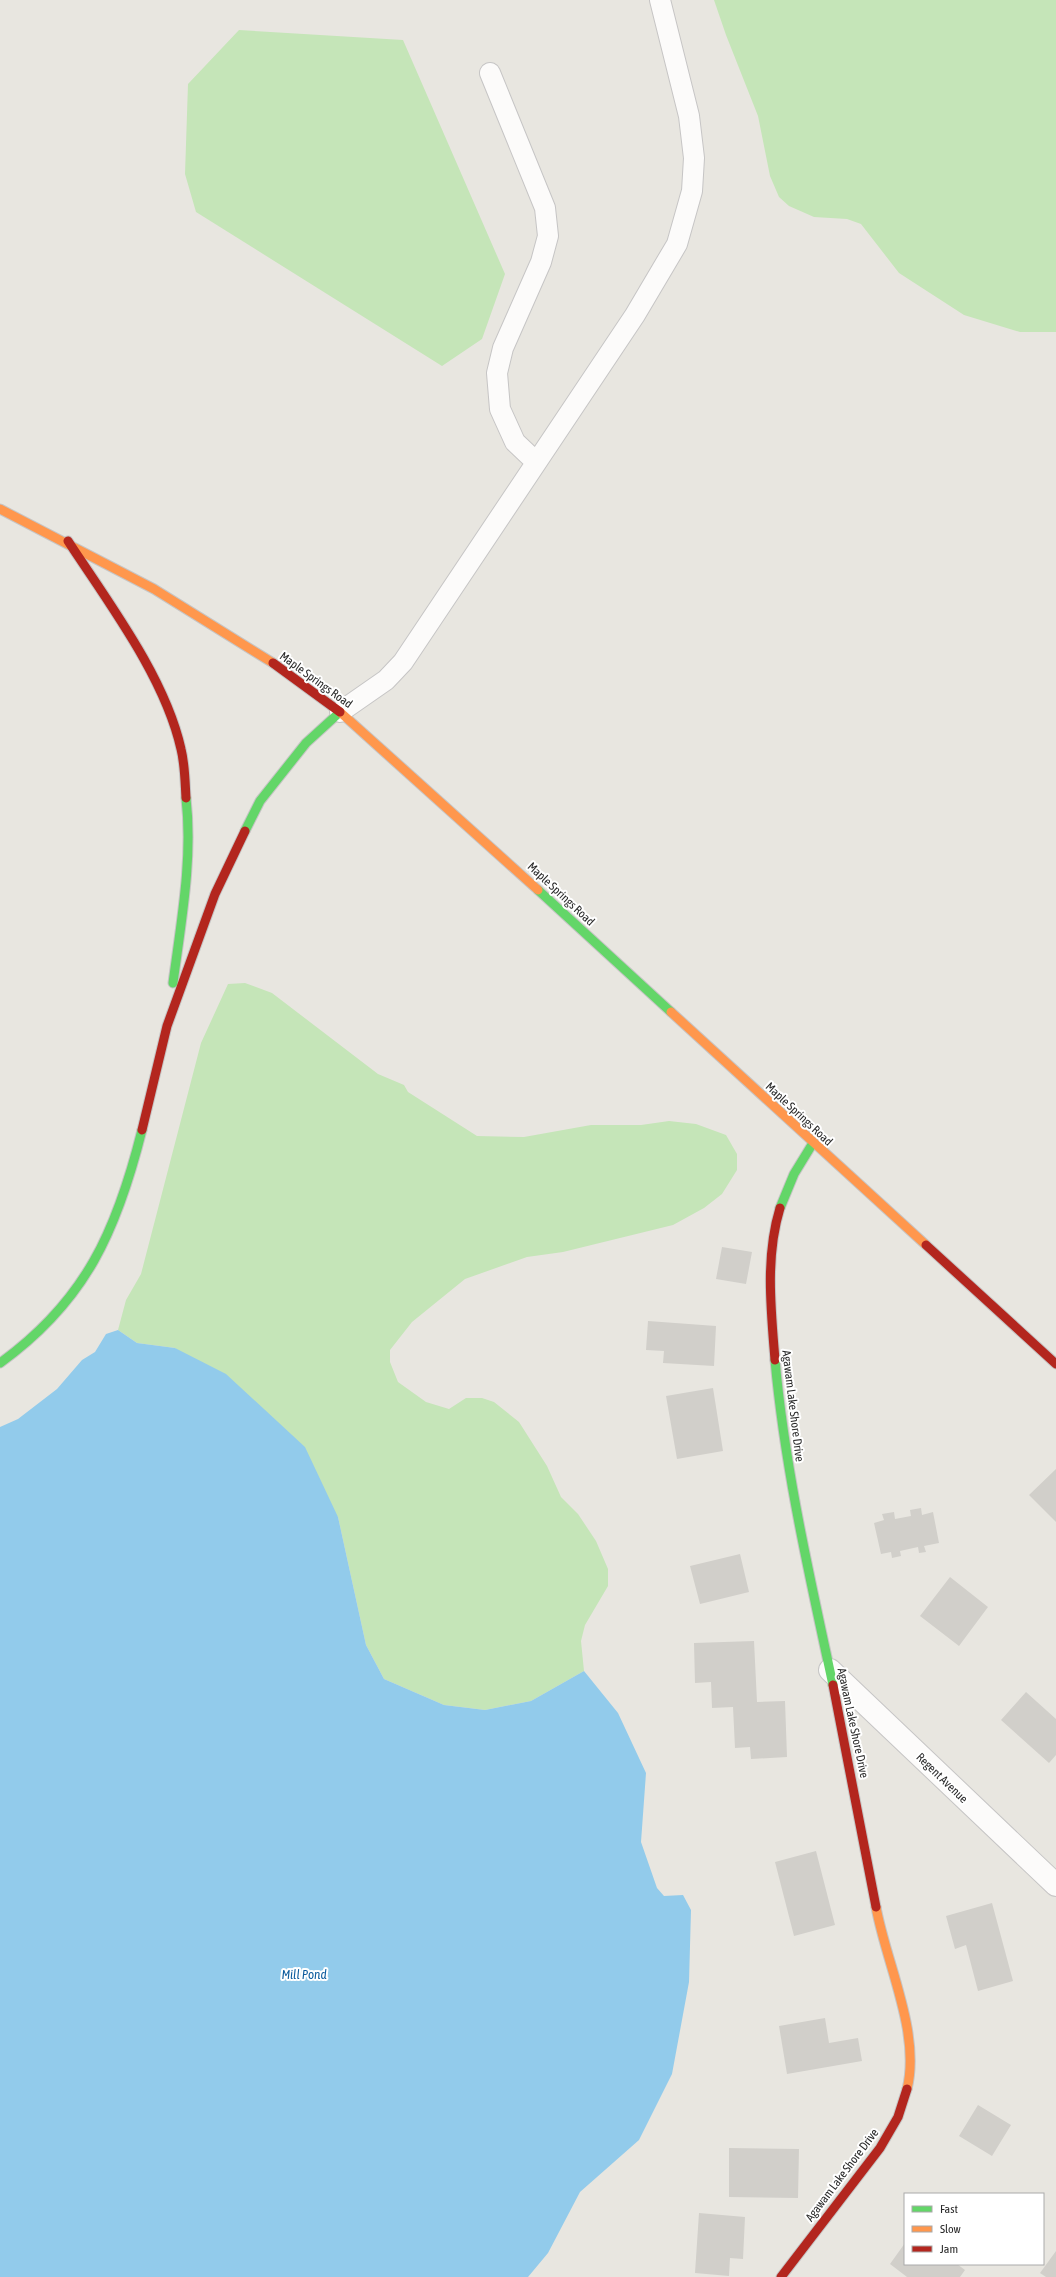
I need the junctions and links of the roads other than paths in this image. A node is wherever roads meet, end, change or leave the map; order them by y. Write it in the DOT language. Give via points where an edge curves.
graph roads {
  1 [pos="660,0"];
  2 [pos="490,73"];
  3 [pos="536,462"];
  4 [pos="0,509"];
  5 [pos="68,541"];
  6 [pos="340,712"];
  7 [pos="167,1026"];
  8 [pos="813,1143"];
  9 [pos="0,1364"];
  10 [pos="1056,1364"];
  11 [pos="830,1670"];
  12 [pos="1056,1885"];
  13 [pos="781,2277"];
  1 -- 3 [label="lane" via="690,116 694,158 692,191 677,244 634,315"];
  2 -- 3 [label="lane" via="545,208 548,236 541,262 503,348 497,373 500,409 515,442"];
  3 -- 6 [label="lane" via="403,662 386,680"];
  4 -- 5 [label="main road, Maple Springs Road"];
  5 -- 6 [label="main road, Maple Springs Road" via="149,585 246,644"];
  5 -- 7 [label="main road" via="147,665 166,704 180,744 188,829 186,881"];
  6 -- 7 [label="main road" via="306,743 260,801 215,894"];
  6 -- 8 [label="main road, Maple Springs Road" via="478,834"];
  7 -- 9 [label="main road" via="131,1173 101,1251 80,1285 54,1317 28,1343"];
  8 -- 10 [label="main road, Maple Springs Road"];
  8 -- 11 [label="main road, Agawam Lake Shore Drive" via="791,1179 774,1230 771,1267 773,1340 795,1500"];
  11 -- 12 [label="street, Regent Avenue"];
  11 -- 13 [label="main road, Agawam Lake Shore Drive" via="882,1936 904,2024 910,2062 909,2080 895,2122 877,2152"];
}
